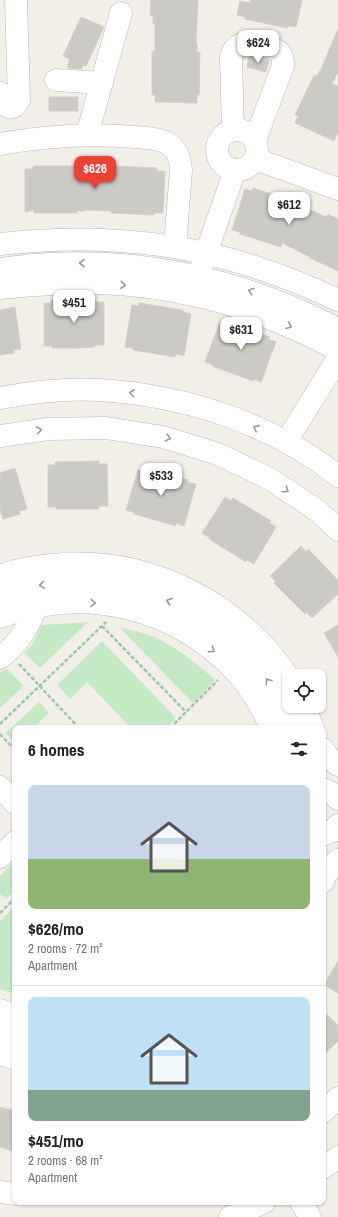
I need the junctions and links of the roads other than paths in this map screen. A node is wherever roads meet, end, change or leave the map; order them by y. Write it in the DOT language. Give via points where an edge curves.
graph roads {
  1 [pos="16,0"];
  2 [pos="121,13"];
  3 [pos="56,80"];
  4 [pos="102,83"];
  5 [pos="6,100"];
  6 [pos="233,130"];
  7 [pos="87,135"];
  8 [pos="10,143"];
  9 [pos="256,149"];
  10 [pos="235,170"];
  11 [pos="338,189"];
  12 [pos="0,244"];
  13 [pos="175,246"];
  14 [pos="206,253"];
  15 [pos="0,269"];
  16 [pos="198,276"];
  17 [pos="0,288"];
  18 [pos="338,300"];
  19 [pos="338,329"];
  20 [pos="338,350"];
  21 [pos="338,358"];
  22 [pos="0,398"];
  23 [pos="0,436"];
  24 [pos="286,442"];
  25 [pos="338,476"];
  26 [pos="338,530"];
  27 [pos="0,576"];
  28 [pos="0,596"];
  29 [pos="37,606"];
  30 [pos="0,617"];
  31 [pos="4,655"];
  32 [pos="283,669"];
  33 [pos="307,713"];
  34 [pos="270,725"];
  35 [pos="292,725"];
  36 [pos="312,725"];
  37 [pos="326,753"];
  38 [pos="338,765"];
  39 [pos="0,787"];
  40 [pos="12,800"];
  41 [pos="12,845"];
  42 [pos="0,857"];
  43 [pos="338,860"];
  44 [pos="326,874"];
  45 [pos="0,1010"];
  46 [pos="12,1014"];
  47 [pos="0,1032"];
  48 [pos="12,1036"];
  49 [pos="0,1054"];
  50 [pos="12,1057"];
  51 [pos="338,1098"];
  52 [pos="326,1109"];
  53 [pos="338,1157"];
  54 [pos="326,1166"];
  55 [pos="0,1192"];
  56 [pos="12,1194"];
  57 [pos="258,1205"];
  58 [pos="303,1205"];
  59 [pos="230,1217"];
  60 [pos="310,1217"];
  1 -- 5 [label="street" via="19,100 17,104"];
  2 -- 4 [label="street"];
  3 -- 4 [label="street"];
  4 -- 7 [label="street"];
  5 -- 8 [label="street"];
  6 -- 9 [label="street" via="246,131"];
  6 -- 9 [label="street" via="232,52 246,44 279,51 283,66"];
  6 -- 10 [label="street" via="220,139 217,155 227,168"];
  7 -- 8 [label="street"];
  7 -- 13 [label="street" via="155,139 166,142 174,149 180,159 181,170"];
  9 -- 10 [label="street" via="251,166"];
  9 -- 11 [label="street"];
  10 -- 14 [label="street"];
  12 -- 13 [label="street" via="34,240 104,239"];
  13 -- 14 [label="street"];
  14 -- 16 [label="street"];
  14 -- 18 [label="street" via="258,267"];
  16 -- 15 [label="street, one-way" via="128,265 90,263"];
  19 -- 16 [label="street, one-way" via="275,300"];
  17 -- 20 [label="street, one-way" via="50,283 101,283 158,289 201,297 250,311 297,329"];
  21 -- 24 [label="street"];
  24 -- 22 [label="street, one-way" via="235,419 196,406 148,395 99,390 50,391"];
  23 -- 26 [label="street, one-way" via="48,429 106,428 163,437 218,454 270,478 318,511"];
  24 -- 25 [label="street"];
  27 -- 32 [label="street" via="36,566 66,563 127,568 157,576 212,601 259,640"];
  35 -- 28 [label="street, one-way" via="287,711 266,678 241,648 211,623 177,603 140,590 101,583 62,582 23,588"];
  29 -- 30 [label="street"];
  29 -- 31 [label="street" via="19,641"];
  29 -- 34 [label="street, one-way" via="69,602 101,603 163,619 191,634 216,653 239,676 258,701"];
  33 -- 36 [label="street"];
  37 -- 38 [label="street"];
  39 -- 40 [label="street"];
  41 -- 42 [label="street"];
  43 -- 44 [label="street"];
  45 -- 46 [label="street"];
  47 -- 48 [label="street"];
  49 -- 50 [label="street"];
  51 -- 52 [label="street"];
  53 -- 54 [label="street"];
  55 -- 56 [label="street"];
  57 -- 59 [label="street"];
  58 -- 60 [label="street"];
}
